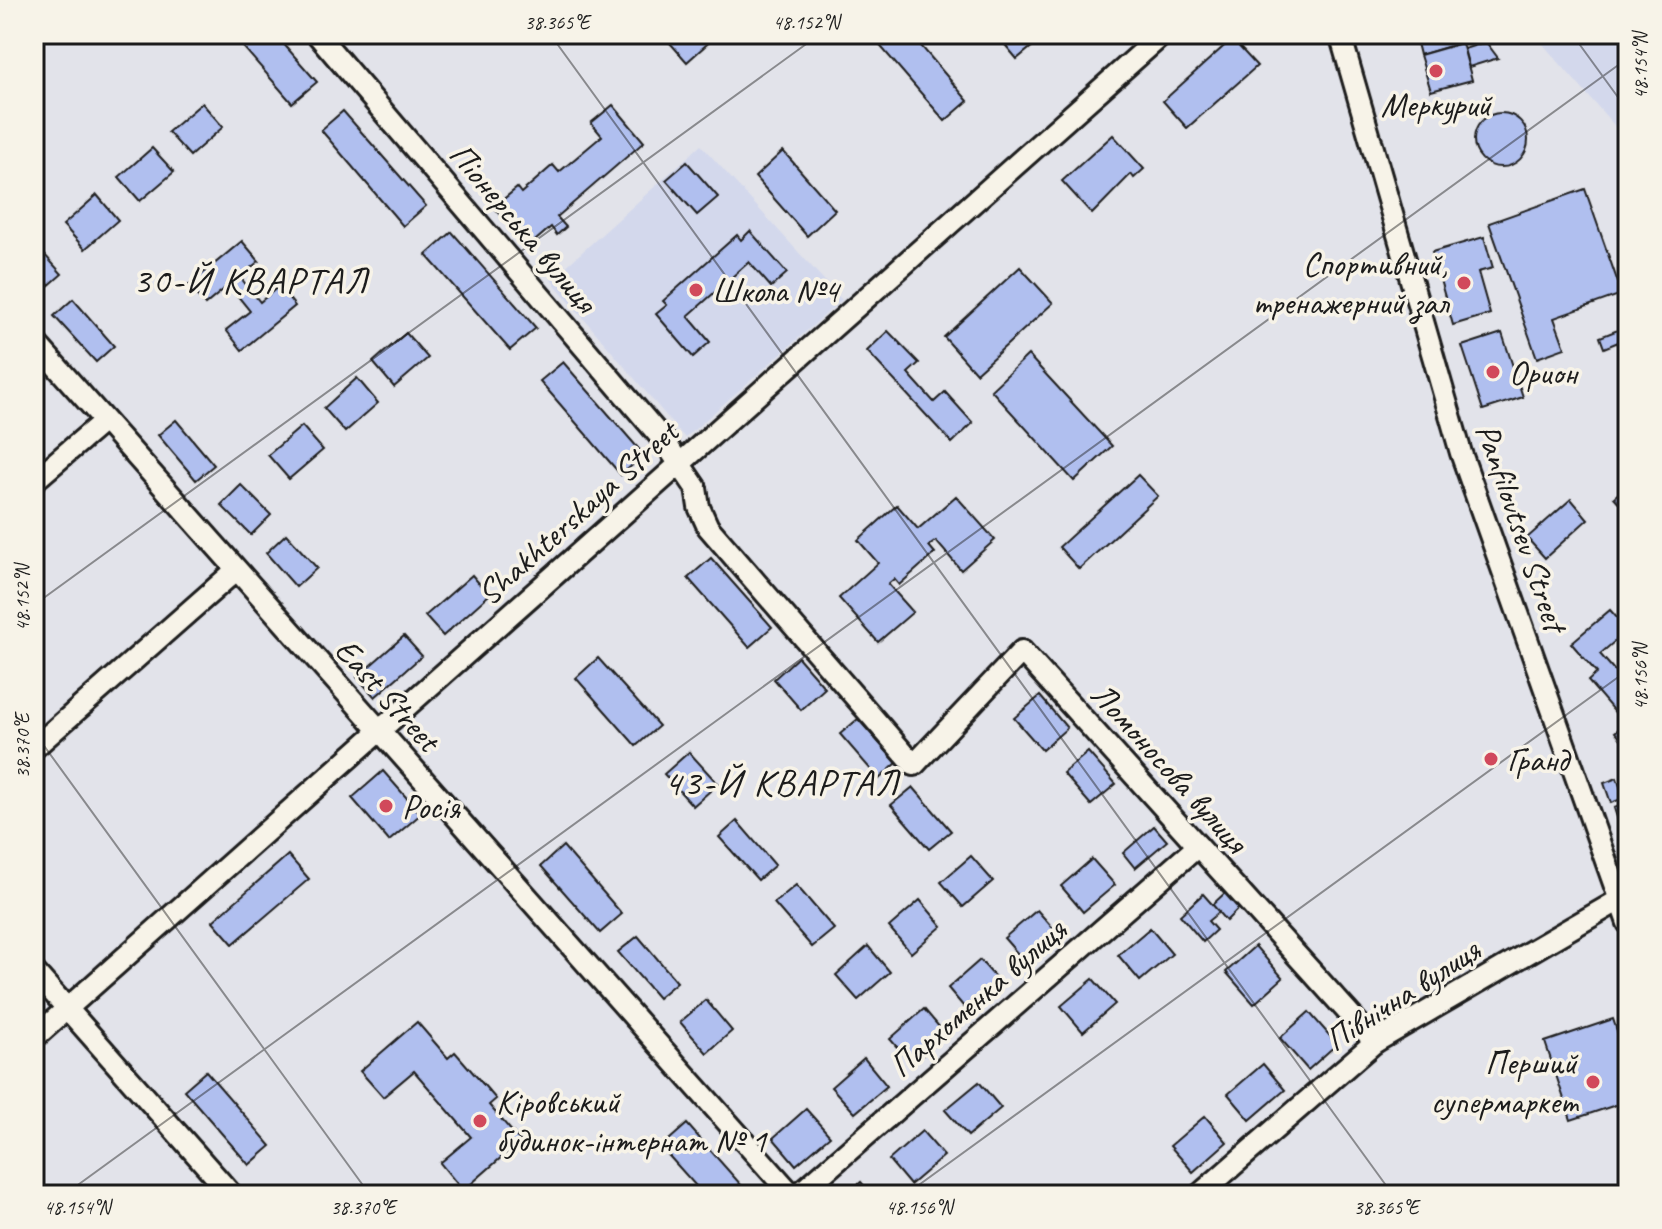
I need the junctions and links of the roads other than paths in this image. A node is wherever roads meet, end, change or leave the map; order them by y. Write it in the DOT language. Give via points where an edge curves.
graph roads {
  1 [pos="317,34"];
  2 [pos="1163,34"];
  3 [pos="1340,34"];
  4 [pos="34,341"];
  5 [pos="104,421"];
  6 [pos="680,464"];
  7 [pos="34,481"];
  8 [pos="235,571"];
  9 [pos="378,732"];
  10 [pos="34,748"];
  11 [pos="914,765"];
  12 [pos="1198,846"];
  13 [pos="1623,896"];
  14 [pos="1628,923"];
  15 [pos="34,971"];
  16 [pos="66,1010"];
  17 [pos="34,1038"];
  18 [pos="1375,1042"];
  19 [pos="232,1195"];
  20 [pos="792,1195"];
  21 [pos="798,1195"];
  22 [pos="1199,1195"];
  1 -- 6 [label="street, Піонерська вулиця"];
  2 -- 6 [label="street, Shakhterskaya Street"];
  3 -- 13 [label="street, Panfilovtsev Street" via="1461,453"];
  4 -- 5 [label="street, East Street"];
  5 -- 7 [label="street"];
  5 -- 8 [label="street, East Street"];
  6 -- 9 [label="street, Shakhterskaya Street"];
  6 -- 11 [label="street, Піонерська вулиця" via="696,488 708,527"];
  8 -- 9 [label="street, East Street"];
  8 -- 10 [label="street"];
  9 -- 16 [label="street, Shakhterskaya Street"];
  9 -- 20 [label="street, East Street"];
  11 -- 12 [label="street, Ломоносова вулиця" via="1022,651"];
  12 -- 18 [label="street, Ломоносова вулиця"];
  12 -- 21 [label="street, Пархоменка вулиця"];
  13 -- 14 [label="street, Panfilovtsev Street"];
  13 -- 18 [label="street, Північна вулиця"];
  15 -- 16 [label="street"];
  16 -- 17 [label="street, Shakhterskaya Street"];
  16 -- 19 [label="street"];
  18 -- 22 [label="street, Північна вулиця"];
}
